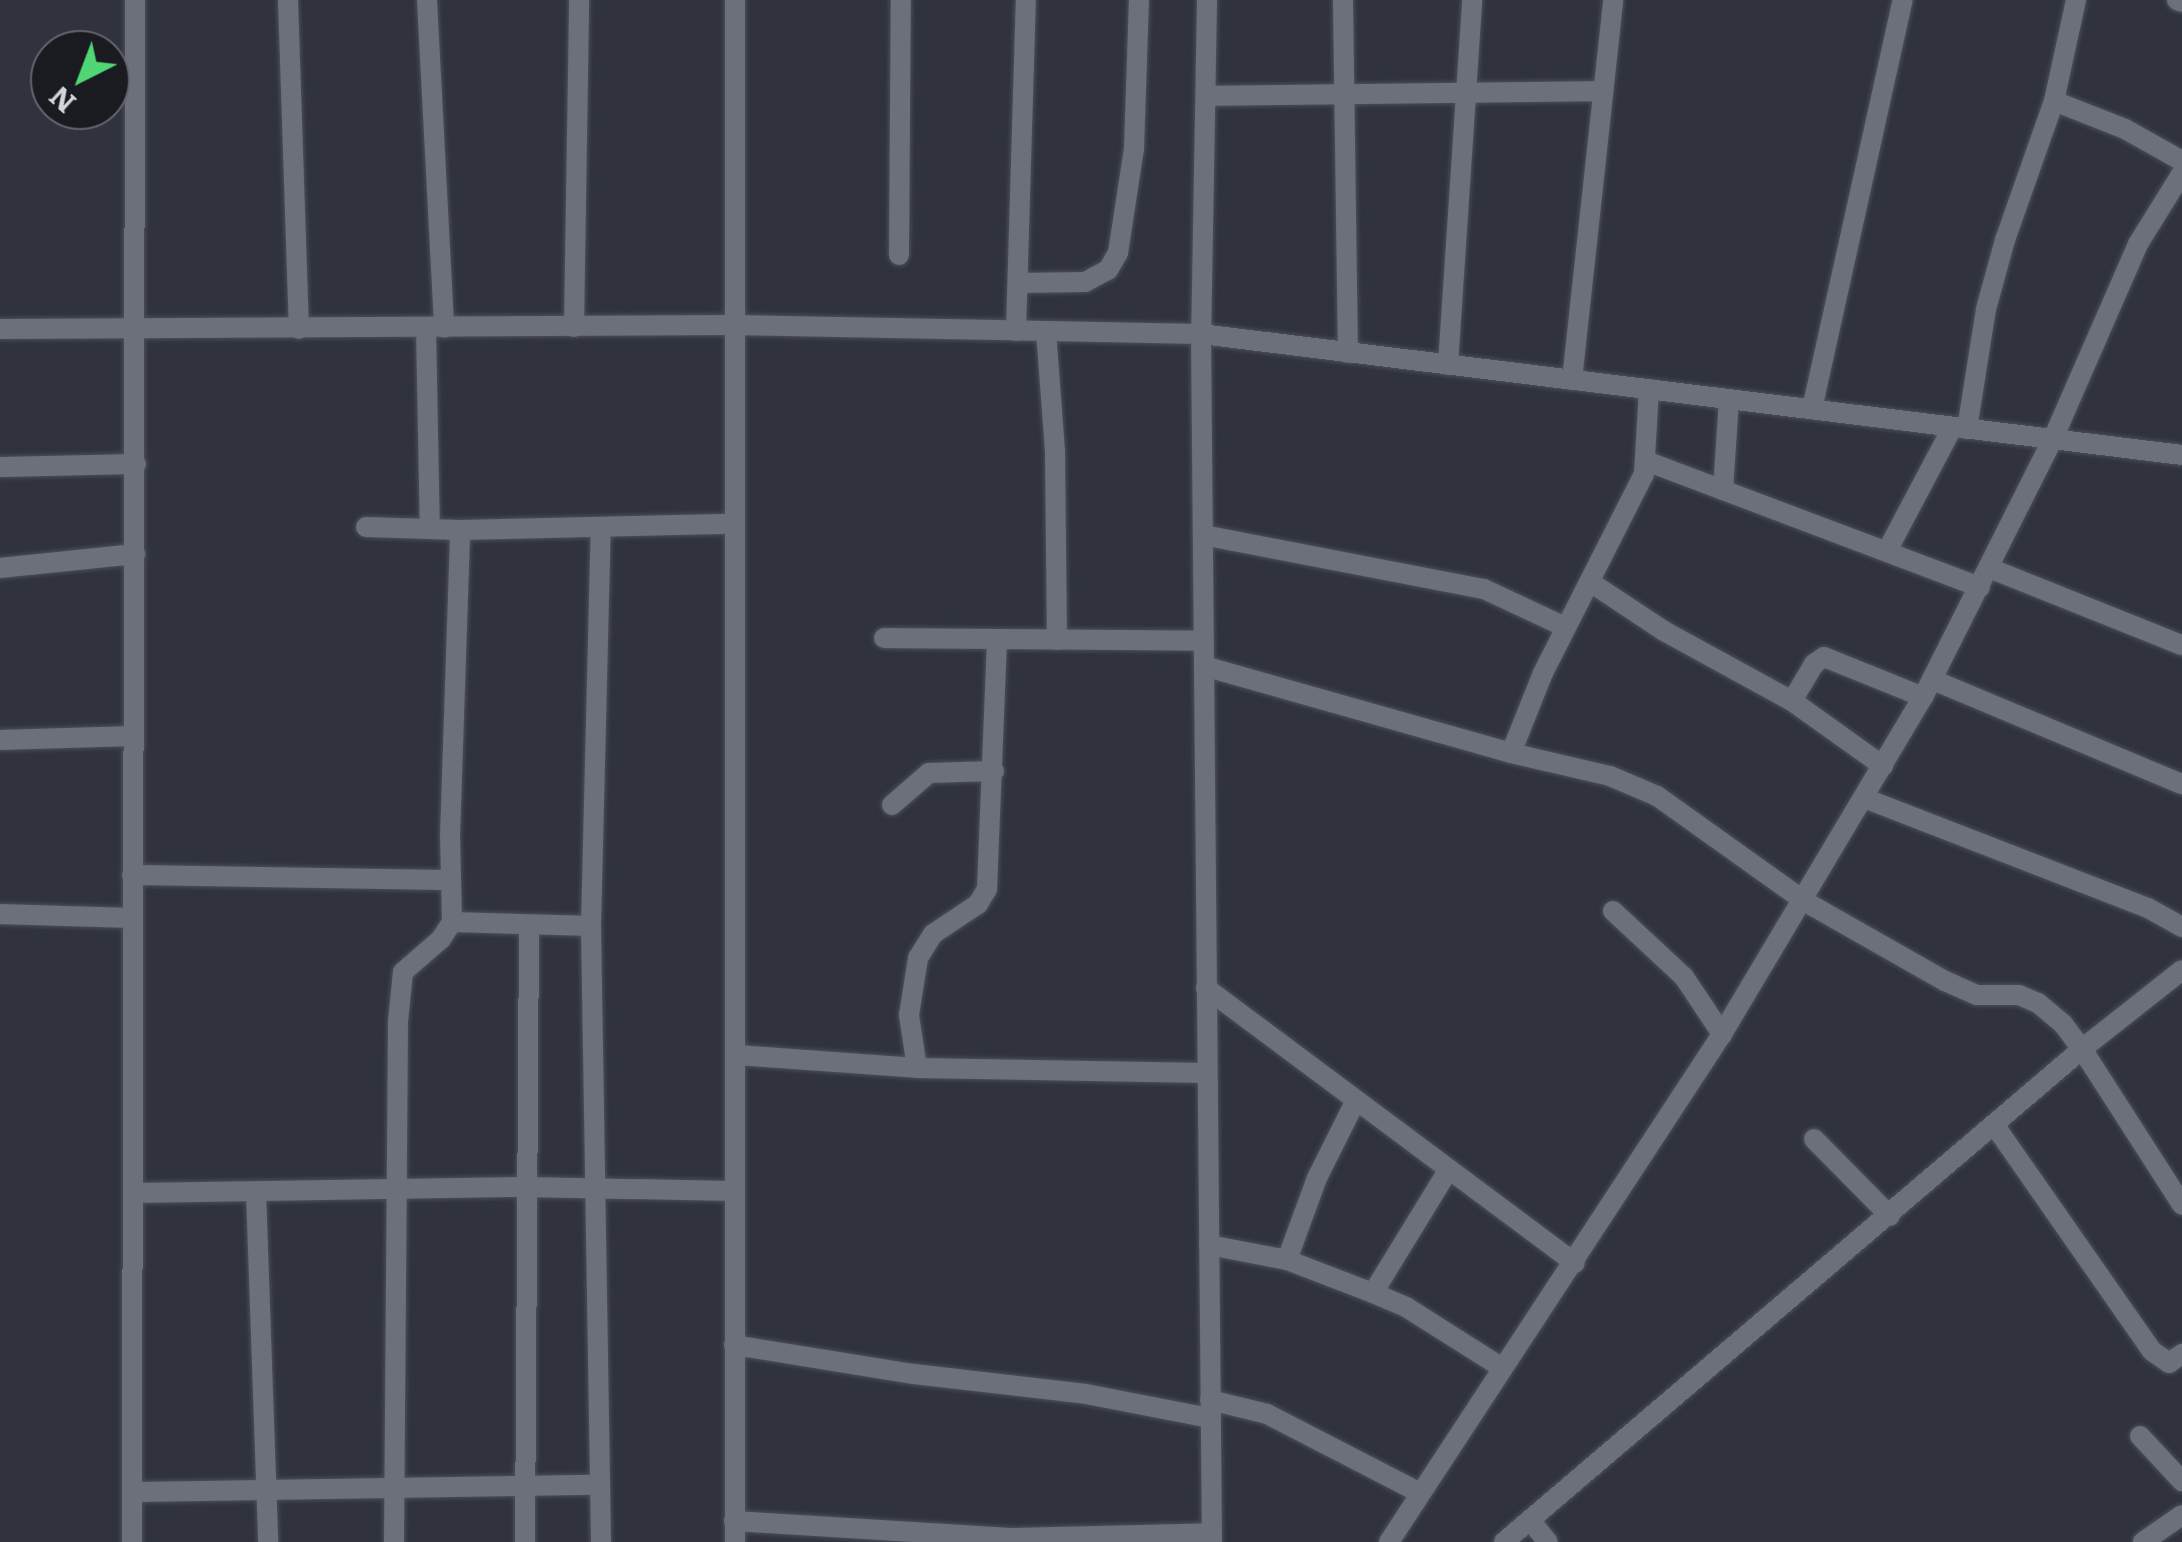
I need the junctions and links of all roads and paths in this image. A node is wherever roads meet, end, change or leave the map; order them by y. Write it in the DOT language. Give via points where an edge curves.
graph roads {
  1 [pos="135,0"];
  2 [pos="288,0"];
  3 [pos="427,0"];
  4 [pos="579,0"];
  5 [pos="735,0"];
  6 [pos="901,0"];
  7 [pos="1026,0"];
  8 [pos="1139,0"];
  9 [pos="1206,0"];
  10 [pos="1343,0"];
  11 [pos="1472,0"];
  12 [pos="1612,0"];
  13 [pos="1903,0"];
  14 [pos="2076,0"];
  15 [pos="1467,90"];
  16 [pos="1344,91"];
  17 [pos="1602,91"];
  18 [pos="1207,96"];
  19 [pos="2054,101"];
  20 [pos="2182,161"];
  21 [pos="2182,172"];
  22 [pos="899,254"];
  23 [pos="1019,284"];
  24 [pos="732,325"];
  25 [pos="574,327"];
  26 [pos="435,328"];
  27 [pos="0,329"];
  28 [pos="298,329"];
  29 [pos="137,330"];
  30 [pos="1016,331"];
  31 [pos="1046,332"];
  32 [pos="1201,334"];
  33 [pos="1348,352"];
  34 [pos="1448,364"];
  35 [pos="1572,380"];
  36 [pos="1648,390"];
  37 [pos="1729,399"];
  38 [pos="1812,410"];
  39 [pos="1959,428"];
  40 [pos="2052,441"];
  41 [pos="2182,455"];
  42 [pos="1646,461"];
  43 [pos="136,464"];
  44 [pos="0,468"];
  45 [pos="1723,490"];
  46 [pos="731,524"];
  47 [pos="366,526"];
  48 [pos="430,528"];
  49 [pos="601,528"];
  50 [pos="460,530"];
  51 [pos="1202,534"];
  52 [pos="1887,551"];
  53 [pos="135,554"];
  54 [pos="0,568"];
  55 [pos="1985,577"];
  56 [pos="1590,582"];
  57 [pos="1566,628"];
  58 [pos="884,638"];
  59 [pos="997,639"];
  60 [pos="1057,640"];
  61 [pos="1203,641"];
  62 [pos="2182,645"];
  63 [pos="1204,666"];
  64 [pos="1928,688"];
  65 [pos="1792,701"];
  66 [pos="133,736"];
  67 [pos="0,740"];
  68 [pos="1511,753"];
  69 [pos="1883,766"];
  70 [pos="994,772"];
  71 [pos="2182,784"];
  72 [pos="1864,798"];
  73 [pos="892,805"];
  74 [pos="132,875"];
  75 [pos="450,880"];
  76 [pos="1804,901"];
  77 [pos="1613,911"];
  78 [pos="0,914"];
  79 [pos="131,918"];
  80 [pos="452,922"];
  81 [pos="529,926"];
  82 [pos="591,926"];
  83 [pos="2182,927"];
  84 [pos="2182,970"];
  85 [pos="1206,988"];
  86 [pos="1722,1034"];
  87 [pos="2082,1049"];
  88 [pos="737,1054"];
  89 [pos="917,1068"];
  90 [pos="1207,1073"];
  91 [pos="1356,1100"];
  92 [pos="1995,1126"];
  93 [pos="1814,1139"];
  94 [pos="1449,1170"];
  95 [pos="524,1187"];
  96 [pos="394,1188"];
  97 [pos="597,1189"];
  98 [pos="733,1191"];
  99 [pos="256,1192"];
  100 [pos="135,1193"];
  101 [pos="2182,1205"];
  102 [pos="1890,1216"];
  103 [pos="1208,1245"];
  104 [pos="1287,1260"];
  105 [pos="1575,1263"];
  106 [pos="1372,1293"];
  107 [pos="734,1346"];
  108 [pos="2182,1354"];
  109 [pos="1502,1367"];
  110 [pos="1210,1409"];
  111 [pos="2140,1436"];
  112 [pos="2182,1480"];
  113 [pos="522,1484"];
  114 [pos="600,1485"];
  115 [pos="395,1487"];
  116 [pos="267,1490"];
  117 [pos="132,1492"];
  118 [pos="1420,1494"];
  119 [pos="2182,1515"];
  120 [pos="1530,1520"];
  121 [pos="734,1531"];
  122 [pos="1212,1538"];
  123 [pos="132,1542"];
  124 [pos="268,1542"];
  125 [pos="394,1542"];
  126 [pos="524,1542"];
  127 [pos="600,1542"];
  128 [pos="1389,1542"];
  129 [pos="1504,1542"];
  130 [pos="1548,1542"];
  131 [pos="2143,1542"];
  1 -- 29 [label="street"];
  2 -- 28 [label="street"];
  3 -- 26 [label="street"];
  4 -- 25 [label="street"];
  5 -- 24 [label="street"];
  6 -- 22 [label="street"];
  7 -- 23 [label="street"];
  8 -- 23 [label="street" via="1134,150 1118,252 1108,270 1085,282"];
  9 -- 18 [label="street"];
  10 -- 16 [label="street"];
  11 -- 15 [label="street"];
  12 -- 17 [label="street"];
  13 -- 38 [label="street"];
  14 -- 19 [label="street"];
  15 -- 16 [label="street"];
  15 -- 17 [label="street"];
  15 -- 34 [label="street"];
  16 -- 18 [label="street"];
  16 -- 33 [label="street"];
  17 -- 35 [label="street"];
  18 -- 32 [label="street"];
  19 -- 20 [label="street" via="2126,129"];
  19 -- 39 [label="street" via="1995,274"];
  21 -- 40 [label="street" via="2138,244"];
  23 -- 30 [label="street"];
  24 -- 25 [label="street"];
  24 -- 30 [label="street"];
  24 -- 46 [label="street"];
  25 -- 26 [label="street"];
  26 -- 28 [label="street"];
  26 -- 48 [label="street"];
  27 -- 29 [label="street"];
  28 -- 29 [label="street"];
  29 -- 43 [label="street"];
  30 -- 31 [label="street"];
  31 -- 32 [label="street"];
  31 -- 60 [label="street"];
  32 -- 33 [label="street"];
  32 -- 51 [label="street"];
  33 -- 34 [label="street"];
  34 -- 35 [label="street"];
  35 -- 36 [label="street"];
  36 -- 37 [label="street"];
  36 -- 42 [label="street"];
  37 -- 38 [label="street"];
  37 -- 45 [label="street"];
  38 -- 39 [label="street"];
  39 -- 40 [label="street"];
  39 -- 52 [label="street"];
  40 -- 41 [label="street"];
  40 -- 55 [label="street"];
  42 -- 45 [label="street"];
  42 -- 56 [label="street"];
  43 -- 44 [label="street"];
  43 -- 53 [label="street"];
  45 -- 52 [label="street"];
  46 -- 49 [label="street"];
  46 -- 88 [label="street"];
  47 -- 48 [label="street"];
  48 -- 50 [label="street"];
  49 -- 50 [label="street"];
  49 -- 82 [label="street"];
  50 -- 75 [label="street"];
  51 -- 57 [label="street" via="1484,589"];
  51 -- 61 [label="street"];
  52 -- 55 [label="street"];
  53 -- 54 [label="street"];
  53 -- 66 [label="street"];
  55 -- 62 [label="street"];
  55 -- 64 [label="street"];
  56 -- 57 [label="street"];
  56 -- 65 [label="street"];
  57 -- 68 [label="street"];
  58 -- 59 [label="street"];
  59 -- 60 [label="street"];
  59 -- 70 [label="street"];
  60 -- 61 [label="street"];
  61 -- 63 [label="street"];
  63 -- 68 [label="street"];
  63 -- 85 [label="street"];
  64 -- 65 [label="street" via="1824,657"];
  64 -- 69 [label="street"];
  64 -- 71 [label="street"];
  65 -- 69 [label="street"];
  66 -- 67 [label="street"];
  66 -- 74 [label="street"];
  68 -- 76 [label="street" via="1579,767 1657,796"];
  69 -- 72 [label="street"];
  70 -- 73 [label="street" via="929,773"];
  70 -- 89 [label="street" via="984,898 933,934 918,958 909,1015"];
  72 -- 76 [label="street"];
  72 -- 83 [label="street"];
  74 -- 75 [label="street"];
  74 -- 79 [label="street"];
  75 -- 80 [label="street"];
  76 -- 86 [label="street"];
  76 -- 87 [label="street" via="1945,981 1978,994 2019,995 2038,1003"];
  77 -- 86 [label="street" via="1684,977"];
  78 -- 79 [label="street"];
  79 -- 100 [label="street"];
  80 -- 81 [label="street"];
  80 -- 96 [label="street" via="401,979"];
  81 -- 82 [label="street"];
  81 -- 95 [label="street"];
  82 -- 97 [label="street"];
  84 -- 87 [label="street"];
  85 -- 90 [label="street"];
  85 -- 91 [label="street"];
  86 -- 105 [label="street"];
  87 -- 92 [label="street"];
  87 -- 101 [label="street"];
  88 -- 89 [label="street"];
  88 -- 98 [label="street"];
  89 -- 90 [label="street"];
  90 -- 103 [label="street"];
  91 -- 94 [label="street"];
  91 -- 104 [label="street"];
  92 -- 102 [label="street"];
  92 -- 108 [label="street" via="2152,1351 2170,1363"];
  93 -- 102 [label="street"];
  94 -- 105 [label="street"];
  94 -- 106 [label="street"];
  95 -- 96 [label="street"];
  95 -- 97 [label="street"];
  95 -- 113 [label="street"];
  96 -- 99 [label="street"];
  96 -- 115 [label="street"];
  97 -- 98 [label="street"];
  97 -- 114 [label="street"];
  98 -- 107 [label="street"];
  99 -- 100 [label="street"];
  99 -- 116 [label="street"];
  100 -- 117 [label="street"];
  102 -- 120 [label="street"];
  103 -- 104 [label="street"];
  103 -- 110 [label="street"];
  104 -- 106 [label="street"];
  105 -- 109 [label="street"];
  106 -- 109 [label="street"];
  107 -- 110 [label="street"];
  107 -- 121 [label="street"];
  109 -- 118 [label="street"];
  110 -- 118 [label="street" via="1266,1414"];
  110 -- 122 [label="street"];
  111 -- 112 [label="street"];
  113 -- 114 [label="street"];
  113 -- 115 [label="street"];
  113 -- 126 [label="street"];
  114 -- 127 [label="street"];
  115 -- 116 [label="street"];
  115 -- 125 [label="street"];
  116 -- 117 [label="street"];
  116 -- 124 [label="street"];
  117 -- 123 [label="street"];
  118 -- 128 [label="street"];
  119 -- 131 [label="street"];
  120 -- 129 [label="street"];
  120 -- 130 [label="street"];
  121 -- 122 [label="street"];
}
